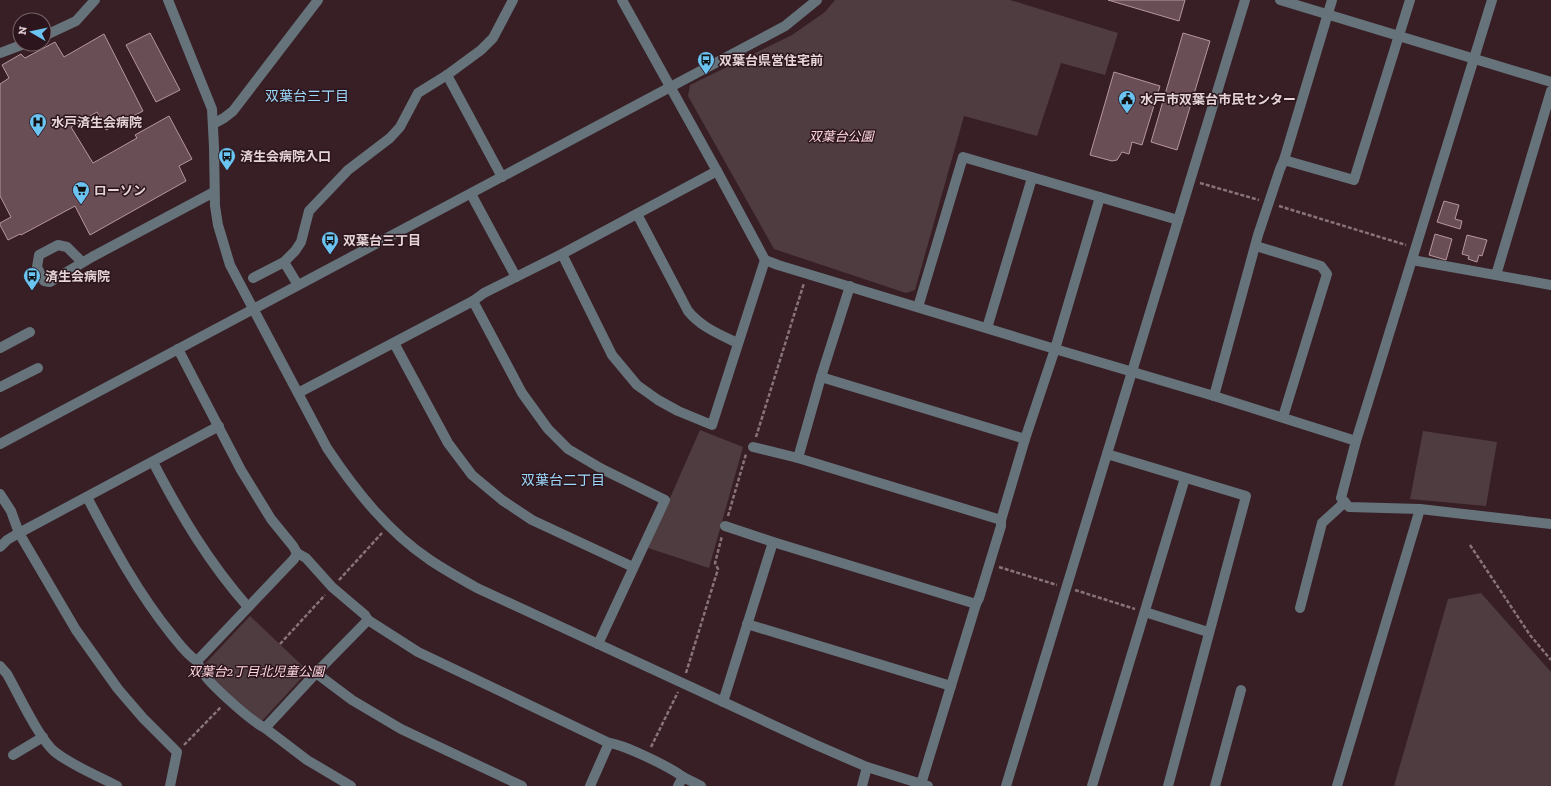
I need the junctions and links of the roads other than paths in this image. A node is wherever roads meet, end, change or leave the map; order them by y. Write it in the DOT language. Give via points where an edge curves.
graph roads {
  1 [pos="95,0"];
  2 [pos="168,0"];
  3 [pos="318,0"];
  4 [pos="513,0"];
  5 [pos="622,0"];
  6 [pos="817,0"];
  7 [pos="1245,0"];
  8 [pos="1280,0"];
  9 [pos="1332,0"];
  10 [pos="1410,0"];
  11 [pos="1492,0"];
  12 [pos="1328,14"];
  13 [pos="52,32"];
  14 [pos="1399,36"];
  15 [pos="12,48"];
  16 [pos="0,53"];
  17 [pos="1474,58"];
  18 [pos="447,75"];
  19 [pos="1551,82"];
  20 [pos="670,87"];
  21 [pos="1551,91"];
  22 [pos="213,124"];
  23 [pos="1284,160"];
  24 [pos="717,171"];
  25 [pos="502,177"];
  26 [pos="1032,178"];
  27 [pos="214,192"];
  28 [pos="471,194"];
  29 [pos="1100,197"];
  30 [pos="636,214"];
  31 [pos="1178,220"];
  32 [pos="1256,246"];
  33 [pos="562,254"];
  34 [pos="764,260"];
  35 [pos="1412,260"];
  36 [pos="82,262"];
  37 [pos="284,262"];
  38 [pos="1496,275"];
  39 [pos="516,277"];
  40 [pos="253,278"];
  41 [pos="298,285"];
  42 [pos="1551,285"];
  43 [pos="850,286"];
  44 [pos="473,301"];
  45 [pos="918,307"];
  46 [pos="252,309"];
  47 [pos="987,328"];
  48 [pos="30,332"];
  49 [pos="737,343"];
  50 [pos="394,344"];
  51 [pos="0,348"];
  52 [pos="178,349"];
  53 [pos="1055,349"];
  54 [pos="38,368"];
  55 [pos="1132,372"];
  56 [pos="821,377"];
  57 [pos="0,388"];
  58 [pos="298,394"];
  59 [pos="1214,396"];
  60 [pos="1283,417"];
  61 [pos="219,426"];
  62 [pos="1025,439"];
  63 [pos="1356,441"];
  64 [pos="0,444"];
  65 [pos="753,447"];
  66 [pos="1107,454"];
  67 [pos="798,458"];
  68 [pos="153,462"];
  69 [pos="1186,478"];
  70 [pos="0,494"];
  71 [pos="87,497"];
  72 [pos="1345,502"];
  73 [pos="1420,510"];
  74 [pos="1001,520"];
  75 [pos="1551,524"];
  76 [pos="725,526"];
  77 [pos="19,533"];
  78 [pos="773,542"];
  79 [pos="0,548"];
  80 [pos="297,553"];
  81 [pos="633,567"];
  82 [pos="976,604"];
  83 [pos="248,607"];
  84 [pos="1300,608"];
  85 [pos="1142,611"];
  86 [pos="368,620"];
  87 [pos="747,624"];
  88 [pos="1208,632"];
  89 [pos="598,644"];
  90 [pos="198,661"];
  91 [pos="0,666"];
  92 [pos="316,673"];
  93 [pos="951,686"];
  94 [pos="1241,690"];
  95 [pos="723,702"];
  96 [pos="265,728"];
  97 [pos="43,737"];
  98 [pos="609,743"];
  99 [pos="13,755"];
  100 [pos="867,766"];
  101 [pos="680,782"];
  102 [pos="920,784"];
  103 [pos="117,786"];
  104 [pos="170,786"];
  105 [pos="351,786"];
  106 [pos="522,786"];
  107 [pos="590,786"];
  108 [pos="701,786"];
  109 [pos="862,786"];
  110 [pos="1006,786"];
  111 [pos="1092,786"];
  112 [pos="1168,786"];
  113 [pos="1215,786"];
  114 [pos="1337,786"];
  1 -- 13 [label="street" via="76,21"];
  2 -- 22 [label="street" via="212,109"];
  3 -- 22 [label="street" via="233,111"];
  4 -- 18 [label="street" via="493,38"];
  5 -- 20 [label="street"];
  6 -- 20 [label="street" via="785,26"];
  7 -- 31 [label="street"];
  8 -- 12 [label="street"];
  9 -- 12 [label="street"];
  10 -- 14 [label="street"];
  11 -- 17 [label="street"];
  12 -- 14 [label="street"];
  12 -- 23 [label="street"];
  14 -- 17 [label="street"];
  14 -- 23 [label="street" via="1354,180"];
  15 -- 16 [label="street"];
  17 -- 19 [label="street"];
  17 -- 35 [label="street"];
  18 -- 25 [label="street"];
  18 -- 37 [label="street" via="418,93 400,127 390,138 348,170 309,211 300,242"];
  20 -- 24 [label="street"];
  20 -- 25 [label="street"];
  21 -- 38 [label="street"];
  22 -- 27 [label="street"];
  23 -- 32 [label="street"];
  24 -- 30 [label="street"];
  24 -- 34 [label="street"];
  25 -- 28 [label="street"];
  26 -- 29 [label="street"];
  26 -- 45 [label="street" via="963,157"];
  26 -- 47 [label="street"];
  27 -- 36 [label="street"];
  27 -- 46 [label="street" via="223,246"];
  28 -- 39 [label="street"];
  28 -- 41 [label="street"];
  29 -- 31 [label="street"];
  29 -- 53 [label="street"];
  30 -- 33 [label="street"];
  30 -- 49 [label="street" via="695,320"];
  31 -- 55 [label="street"];
  32 -- 59 [label="street"];
  32 -- 60 [label="street" via="1321,266 1327,274"];
  33 -- 39 [label="street"];
  33 -- 49 [label="street" via="612,355 638,385 678,411 712,425"];
  34 -- 43 [label="street"];
  34 -- 49 [label="street"];
  35 -- 38 [label="street"];
  35 -- 63 [label="street"];
  37 -- 40 [label="street"];
  37 -- 41 [label="street"];
  38 -- 42 [label="street"];
  39 -- 44 [label="street"];
  41 -- 46 [label="street"];
  43 -- 45 [label="street"];
  43 -- 56 [label="street"];
  44 -- 50 [label="street"];
  44 -- 81 [label="street" via="522,393 548,429 568,449 665,500"];
  45 -- 47 [label="street"];
  46 -- 52 [label="street"];
  46 -- 58 [label="street"];
  47 -- 53 [label="street"];
  48 -- 51 [label="street"];
  50 -- 58 [label="street"];
  50 -- 81 [label="street" via="448,443 472,475 532,520"];
  52 -- 61 [label="street"];
  52 -- 64 [label="street"];
  53 -- 55 [label="street"];
  53 -- 62 [label="street"];
  54 -- 57 [label="street"];
  55 -- 59 [label="street"];
  55 -- 66 [label="street"];
  56 -- 62 [label="street"];
  56 -- 67 [label="street"];
  58 -- 89 [label="street" via="342,471 366,501 406,541 428,559 477,588"];
  59 -- 60 [label="street"];
  60 -- 63 [label="street"];
  61 -- 68 [label="street"];
  61 -- 80 [label="street" via="241,470 271,519"];
  62 -- 74 [label="street"];
  63 -- 72 [label="street" via="1342,498"];
  65 -- 67 [label="street"];
  66 -- 69 [label="street"];
  66 -- 110 [label="street"];
  67 -- 74 [label="street"];
  68 -- 71 [label="street"];
  68 -- 83 [label="street" via="206,555"];
  69 -- 85 [label="street"];
  69 -- 88 [label="street" via="1246,496"];
  70 -- 77 [label="street" via="11,512"];
  71 -- 77 [label="street"];
  71 -- 90 [label="street" via="138,589 164,626 190,657"];
  72 -- 73 [label="street" via="1349,507"];
  72 -- 84 [label="street" via="1322,523"];
  73 -- 75 [label="street"];
  73 -- 114 [label="street"];
  74 -- 82 [label="street" via="990,564"];
  76 -- 78 [label="street"];
  77 -- 79 [label="street"];
  77 -- 104 [label="street" via="76,630 118,689 177,752"];
  78 -- 82 [label="street"];
  78 -- 87 [label="street"];
  80 -- 83 [label="street"];
  80 -- 86 [label="street" via="306,558 332,587"];
  81 -- 89 [label="street"];
  82 -- 93 [label="street"];
  83 -- 90 [label="street"];
  85 -- 88 [label="street"];
  85 -- 111 [label="street"];
  86 -- 92 [label="street"];
  86 -- 98 [label="street" via="418,652"];
  87 -- 93 [label="street"];
  87 -- 95 [label="street"];
  88 -- 112 [label="street"];
  89 -- 95 [label="street"];
  90 -- 96 [label="street" via="201,671 229,700"];
  91 -- 97 [label="street"];
  92 -- 96 [label="street"];
  92 -- 106 [label="street" via="352,700 401,729"];
  93 -- 102 [label="street"];
  94 -- 113 [label="street"];
  95 -- 100 [label="street"];
  96 -- 105 [label="street" via="307,760"];
  97 -- 99 [label="street"];
  97 -- 103 [label="street" via="54,751 76,766"];
  98 -- 101 [label="street" via="678,773"];
  98 -- 107 [label="street"];
  100 -- 102 [label="street"];
  100 -- 109 [label="street"];
  101 -- 108 [label="street"];
}
